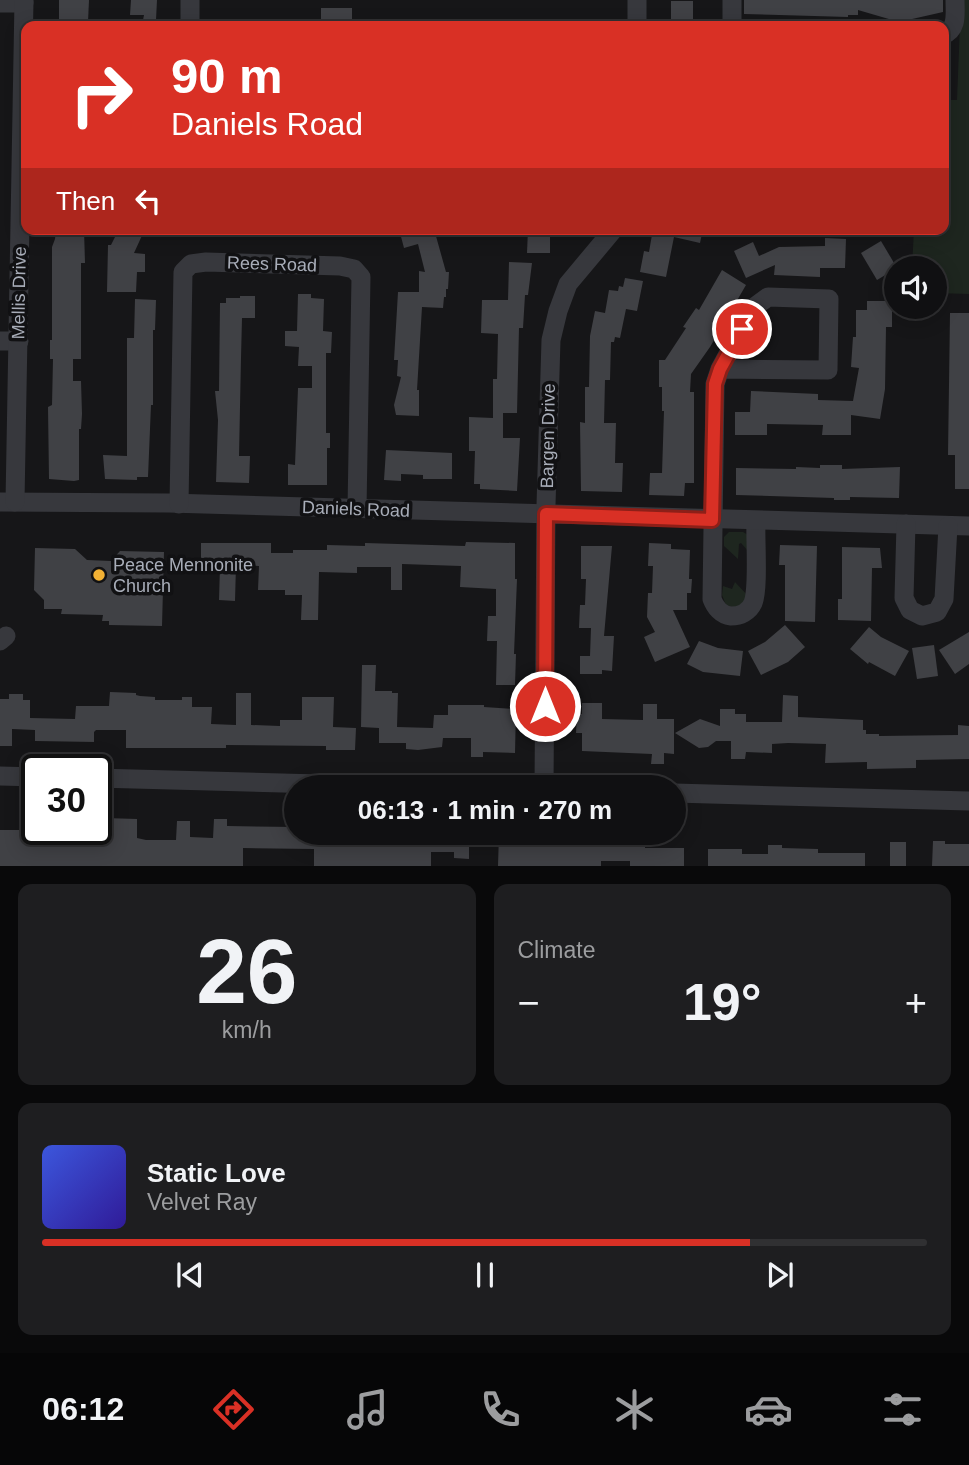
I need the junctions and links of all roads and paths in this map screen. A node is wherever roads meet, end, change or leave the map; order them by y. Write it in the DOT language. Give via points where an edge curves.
graph roads {
  1 [pos="190,0"];
  2 [pos="637,0"];
  3 [pos="733,0"];
  4 [pos="955,0"];
  5 [pos="24,1"];
  6 [pos="0,3"];
  7 [pos="23,21"];
  8 [pos="190,21"];
  9 [pos="637,21"];
  10 [pos="732,21"];
  11 [pos="949,32"];
  12 [pos="21,69"];
  13 [pos="609,235"];
  14 [pos="9,341"];
  15 [pos="720,369"];
  16 [pos="8,502"];
  17 [pos="179,503"];
  18 [pos="357,509"];
  19 [pos="546,514"];
  20 [pos="712,520"];
  21 [pos="756,521"];
  22 [pos="906,524"];
  23 [pos="948,526"];
  24 [pos="969,526"];
  25 [pos="544,775"];
  26 [pos="0,776"];
  27 [pos="21,777"];
  28 [pos="112,778"];
  29 [pos="284,783"];
  30 [pos="686,793"];
  31 [pos="969,801"];
  1 -- 8 [label="street"];
  2 -- 9 [label="street"];
  3 -- 10 [label="street"];
  4 -- 11 [label="street"];
  5 -- 6 [label="street"];
  5 -- 7 [label="street, Mellis Drive"];
  12 -- 14 [label="street, Mellis Drive"];
  13 -- 19 [label="street, Bargen Drive" via="568,284 551,340"];
  14 -- 16 [label="street, Mellis Drive"];
  15 -- 15 [label="street" via="828,370 829,299 768,297 753,308"];
  15 -- 20 [label="street" via="715,384"];
  16 -- 17 [label="street, Daniels Road"];
  17 -- 18 [label="street, Daniels Road"];
  17 -- 18 [label="street, Rees Road" via="183,272 191,264 340,266 354,269 360,278"];
  18 -- 19 [label="street, Daniels Road"];
  19 -- 20 [label="street, Daniels Road"];
  19 -- 25 [label="street, Bargen Drive"];
  20 -- 21 [label="street, Daniels Road"];
  20 -- 21 [label="street" via="712,599 719,611 732,616 746,612 754,600"];
  21 -- 22 [label="street, Daniels Road"];
  22 -- 23 [label="street, Daniels Road"];
  22 -- 23 [label="street" via="904,598 910,610 922,616 937,612 944,599"];
  23 -- 24 [label="street, Daniels Road"];
  26 -- 27 [label="street"];
  28 -- 29 [label="street"];
  30 -- 31 [label="street"];
}
